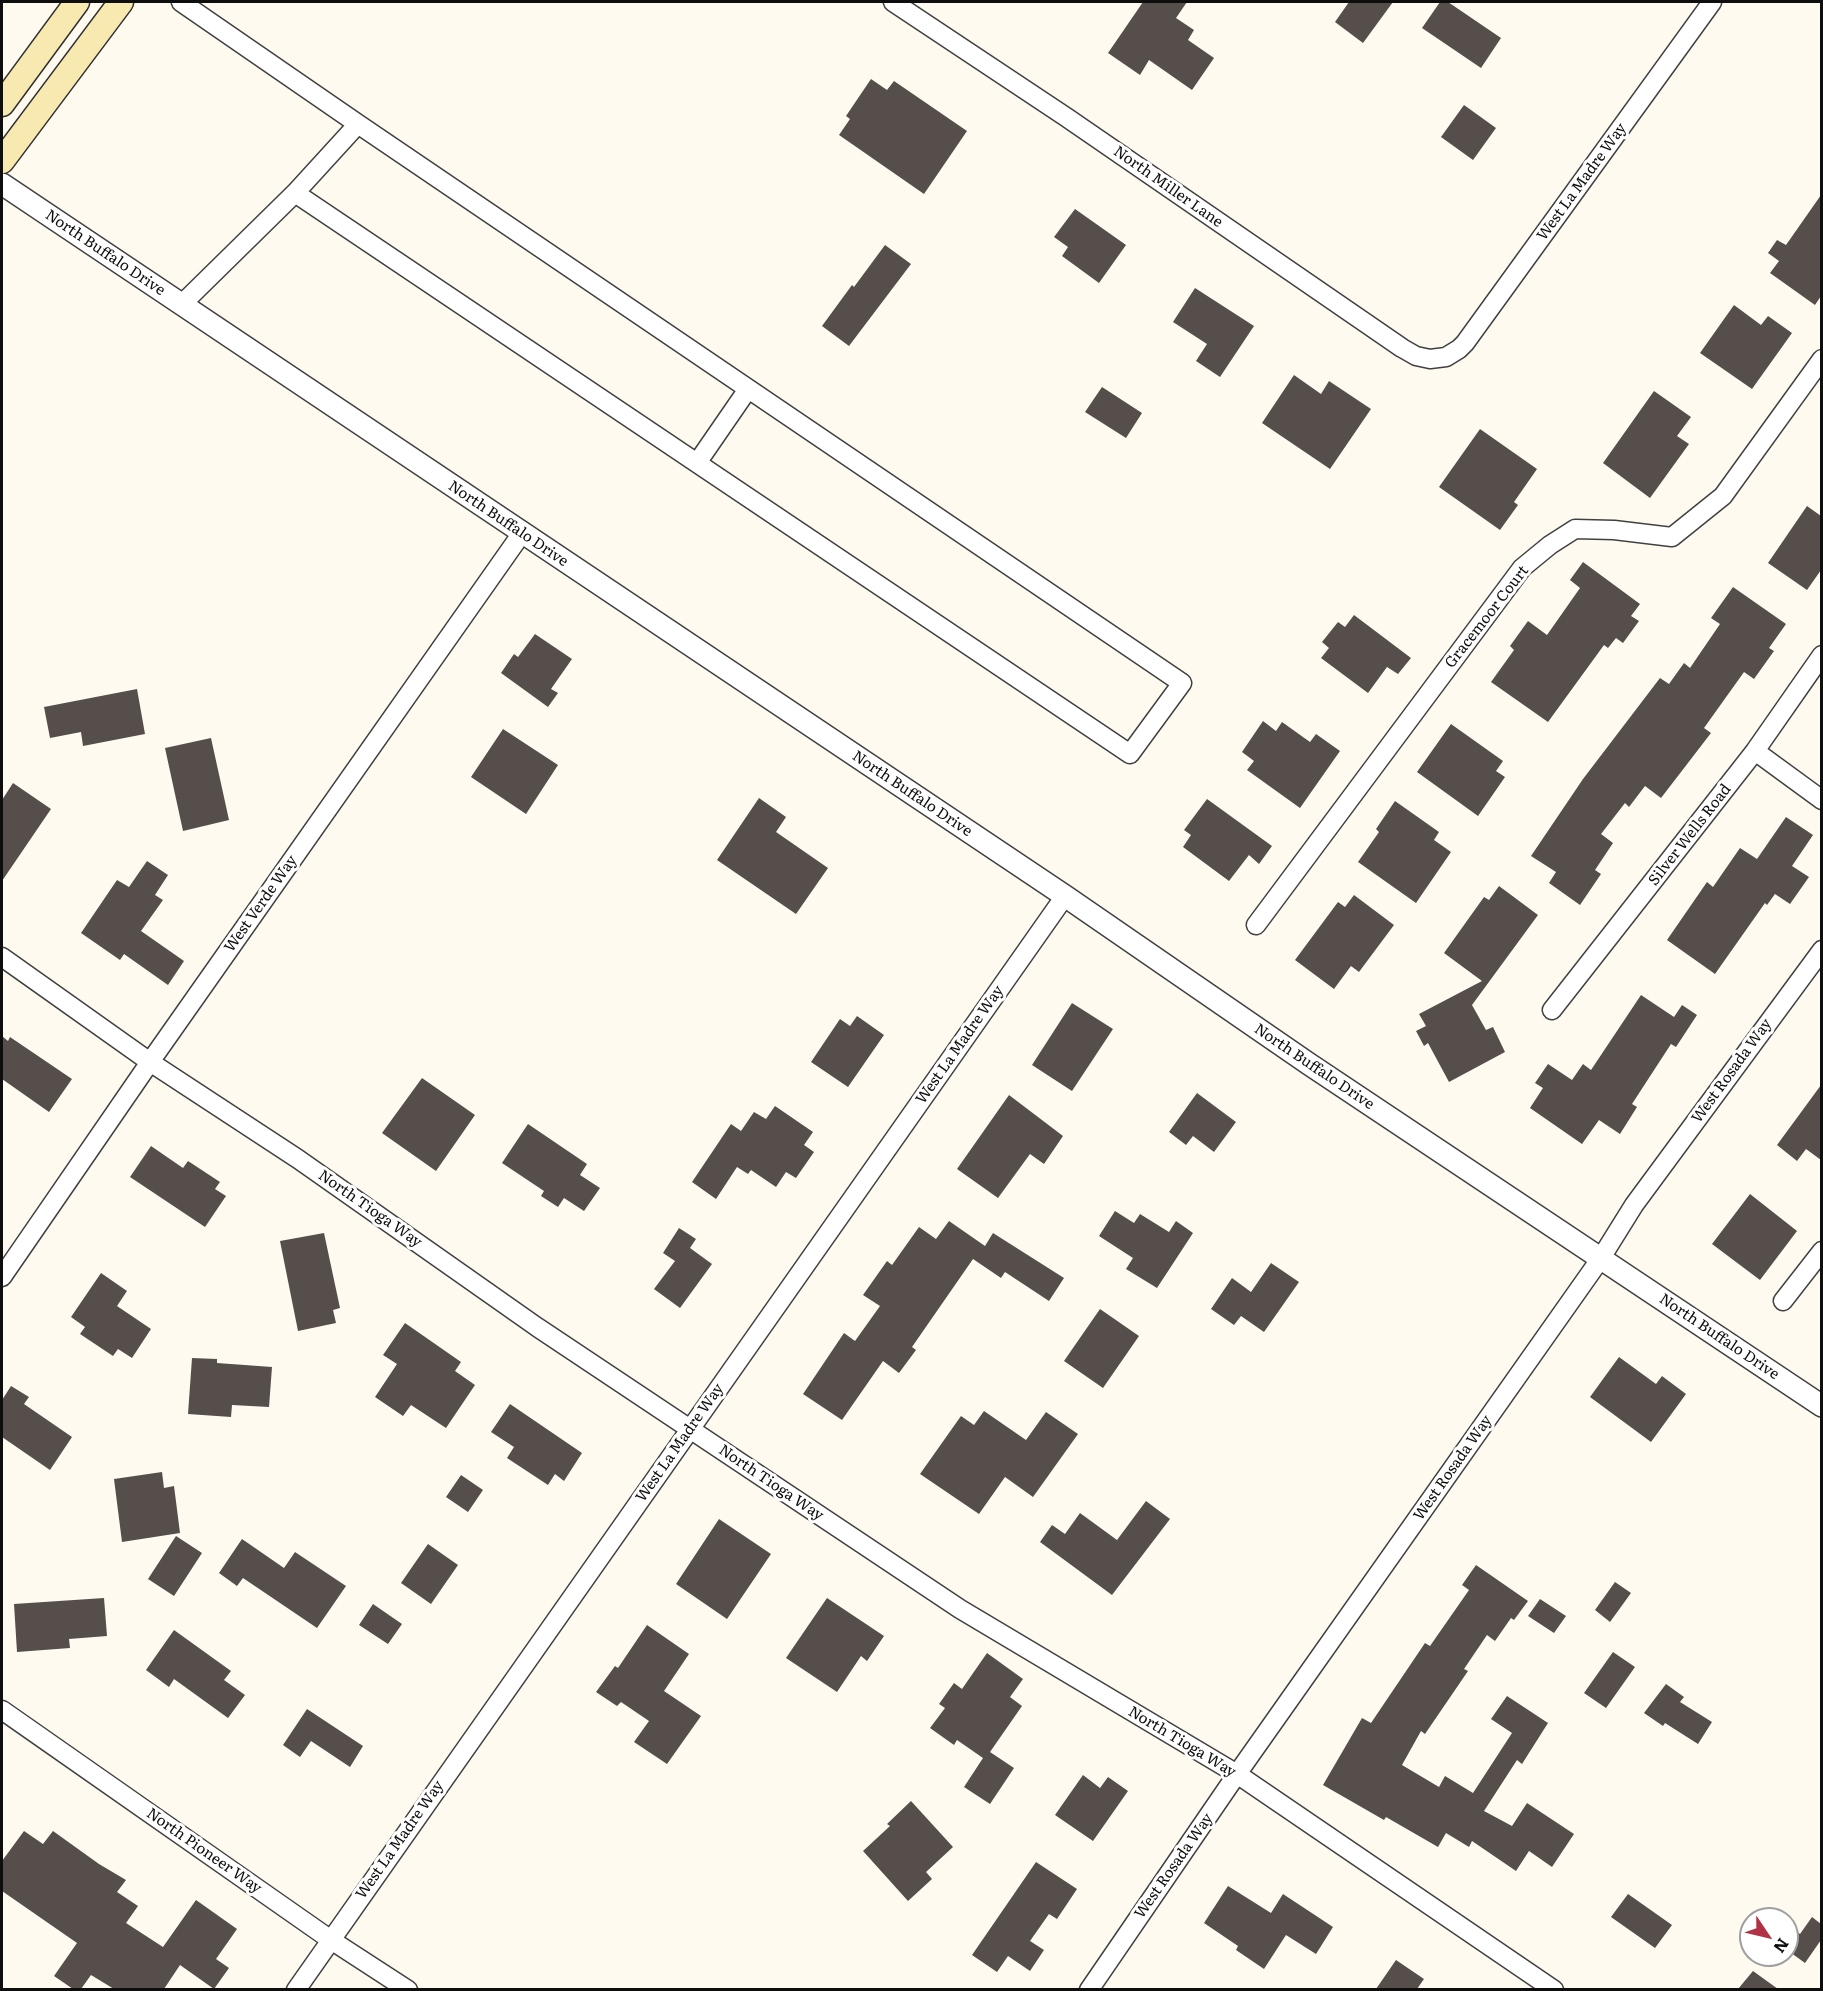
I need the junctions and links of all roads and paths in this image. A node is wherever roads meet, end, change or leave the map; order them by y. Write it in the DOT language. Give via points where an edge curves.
graph roads {
  1 [pos="77,2"];
  2 [pos="121,2"];
  3 [pos="181,2"];
  4 [pos="893,2"];
  5 [pos="1712,2"];
  6 [pos="2,104"];
  7 [pos="358,124"];
  8 [pos="2,161"];
  9 [pos="2,184"];
  10 [pos="295,192"];
  11 [pos="182,304"];
  12 [pos="1446,357"];
  13 [pos="1821,359"];
  14 [pos="748,388"];
  15 [pos="697,463"];
  16 [pos="522,533"];
  17 [pos="1821,655"];
  18 [pos="1755,751"];
  19 [pos="1821,800"];
  20 [pos="1065,896"];
  21 [pos="1256,925"];
  22 [pos="1821,950"];
  23 [pos="2,957"];
  24 [pos="1552,1010"];
  25 [pos="150,1062"];
  26 [pos="1821,1251"];
  27 [pos="1601,1258"];
  28 [pos="2,1277"];
  29 [pos="1783,1301"];
  30 [pos="1821,1406"];
  31 [pos="689,1429"];
  32 [pos="2,1710"];
  33 [pos="1237,1774"];
  34 [pos="331,1940"];
  35 [pos="296,1989"];
  36 [pos="408,1989"];
  37 [pos="1089,1989"];
  38 [pos="1554,1989"];
  1 -- 6 [label="main road"];
  2 -- 8 [label="main road"];
  3 -- 7 [label="street"];
  4 -- 12 [label="street, North Miller Lane" via="1410,354"];
  5 -- 12 [label="street, West La Madre Way" via="1464,343"];
  7 -- 10 [label="street"];
  7 -- 14 [label="street"];
  9 -- 11 [label="street, North Buffalo Drive"];
  10 -- 11 [label="street"];
  10 -- 15 [label="street"];
  11 -- 16 [label="street, North Buffalo Drive"];
  13 -- 21 [label="street, Gracemoor Court" via="1723,496 1672,537 1575,528 1522,568"];
  14 -- 15 [label="street"];
  14 -- 15 [label="street" via="1182,683 1130,754"];
  16 -- 20 [label="street, North Buffalo Drive"];
  16 -- 25 [label="street, West Verde Way"];
  17 -- 18 [label="street, Silver Wells Road"];
  18 -- 19 [label="street"];
  18 -- 24 [label="street, Silver Wells Road"];
  20 -- 27 [label="street, North Buffalo Drive"];
  20 -- 31 [label="street, West La Madre Way"];
  22 -- 27 [label="street, West Rosada Way" via="1634,1204"];
  23 -- 25 [label="street, North Tioga Way"];
  25 -- 28 [label="street, West Verde Way"];
  25 -- 31 [label="street, North Tioga Way" via="298,1158"];
  26 -- 29 [label="street"];
  27 -- 30 [label="street, North Buffalo Drive"];
  27 -- 33 [label="street, West Rosada Way"];
  31 -- 33 [label="street, North Tioga Way" via="960,1609"];
  31 -- 34 [label="street, West La Madre Way"];
  32 -- 34 [label="street, North Pioneer Way"];
  33 -- 37 [label="street, West Rosada Way"];
  33 -- 38 [label="street, North Tioga Way"];
  34 -- 35 [label="street, West La Madre Way"];
  34 -- 36 [label="street, North Pioneer Way"];
}
